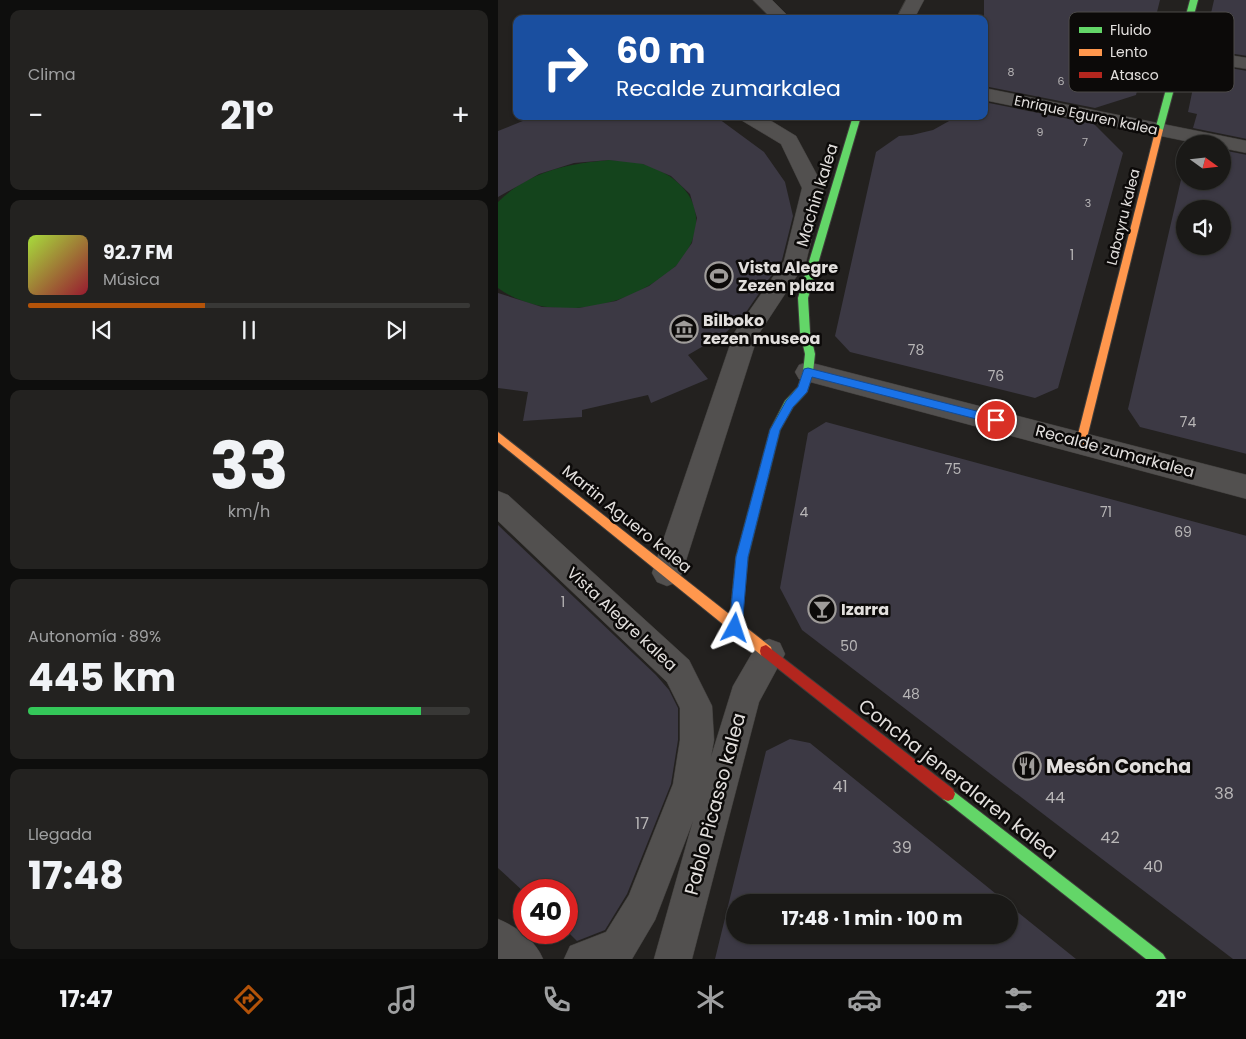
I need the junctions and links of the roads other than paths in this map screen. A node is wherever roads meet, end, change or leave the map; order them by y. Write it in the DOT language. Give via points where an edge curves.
graph roads {
  1 [pos="762,0"];
  2 [pos="915,0"];
  3 [pos="778,15"];
  4 [pos="907,15"];
  5 [pos="1169,92"];
  6 [pos="988,95"];
  7 [pos="755,120"];
  8 [pos="856,120"];
  9 [pos="1159,130"];
  10 [pos="1246,147"];
  11 [pos="808,372"];
  12 [pos="498,436"];
  13 [pos="1081,442"];
  14 [pos="1246,487"];
  15 [pos="498,503"];
  16 [pos="667,572"];
  17 [pos="735,628"];
  18 [pos="769,654"];
  19 [pos="498,938"];
  20 [pos="524,959"];
  21 [pos="583,959"];
  22 [pos="674,959"];
  23 [pos="1158,959"];
  1 -- 3 [label="street"];
  2 -- 4 [label="street"];
  5 -- 9 [label="street, Labayru kalea"];
  6 -- 9 [label="street, Enrique Eguren kalea"];
  7 -- 16 [label="street" via="789,140 813,188 795,262 746,333"];
  8 -- 11 [label="street, Machin kalea" via="803,298 810,354"];
  9 -- 10 [label="street, Enrique Eguren kalea"];
  9 -- 13 [label="street, Labayru kalea"];
  11 -- 13 [label="street, Recalde zumarkalea"];
  11 -- 17 [label="street, Machin kalea" via="803,389 775,430 742,557"];
  12 -- 16 [label="street, Martin Aguero kalea"];
  13 -- 14 [label="street, Recalde zumarkalea"];
  15 -- 21 [label="street, Vista Alegre kalea" via="678,671 696,706 697,740 690,784 642,907 618,946"];
  16 -- 17 [label="street, Martin Aguero kalea"];
  17 -- 18 [label="street, Concha jeneralaren kalea"];
  18 -- 22 [label="street, Pablo Picasso kalea" via="744,697"];
  18 -- 23 [label="street, Concha jeneralaren kalea"];
  19 -- 20 [label="street"];
}
